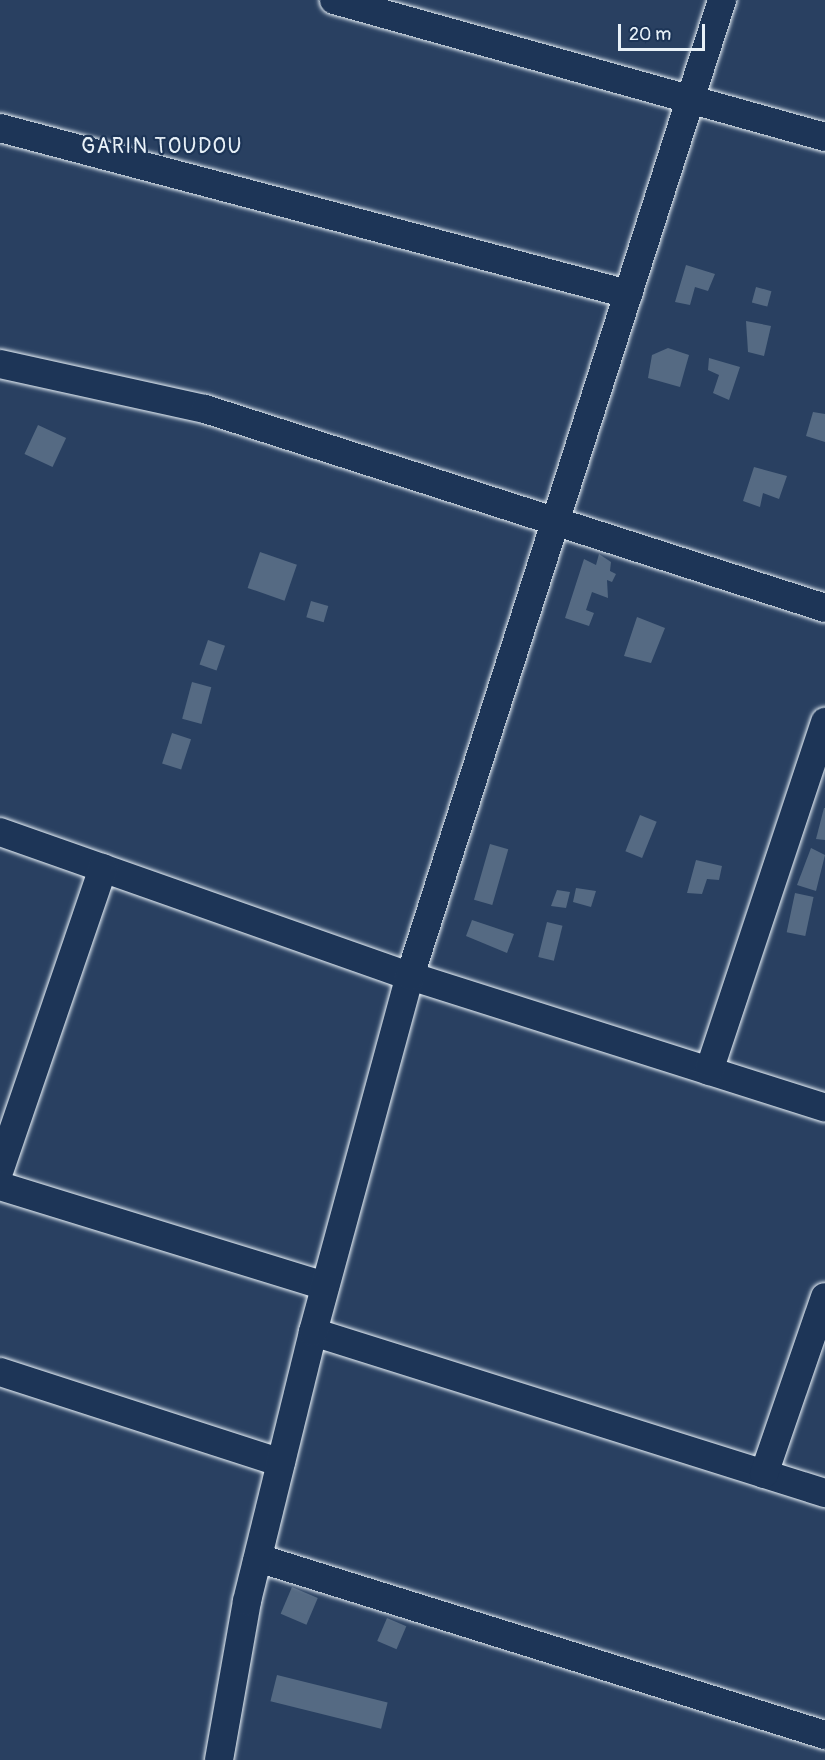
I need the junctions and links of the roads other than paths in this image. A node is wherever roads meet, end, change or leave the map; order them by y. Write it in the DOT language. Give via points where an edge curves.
graph roads {
  1 [pos="334,0"];
  2 [pos="722,0"];
  3 [pos="690,96"];
  4 [pos="0,128"];
  5 [pos="825,137"];
  6 [pos="627,294"];
  7 [pos="0,363"];
  8 [pos="555,520"];
  9 [pos="825,608"];
  10 [pos="825,722"];
  11 [pos="0,832"];
  12 [pos="103,868"];
  13 [pos="411,976"];
  14 [pos="709,1071"];
  15 [pos="825,1108"];
  16 [pos="0,1169"];
  17 [pos="0,1186"];
  18 [pos="325,1286"];
  19 [pos="825,1297"];
  20 [pos="313,1332"];
  21 [pos="0,1372"];
  22 [pos="281,1463"];
  23 [pos="764,1474"];
  24 [pos="825,1493"];
  25 [pos="258,1558"];
  26 [pos="825,1736"];
  27 [pos="219,1760"];
  1 -- 3 [label="street"];
  2 -- 3 [label="street"];
  3 -- 5 [label="street"];
  3 -- 6 [label="street"];
  4 -- 6 [label="street"];
  6 -- 8 [label="street"];
  7 -- 8 [label="street" via="206,409"];
  8 -- 9 [label="street"];
  8 -- 13 [label="street"];
  10 -- 14 [label="street"];
  11 -- 12 [label="street"];
  12 -- 13 [label="street"];
  12 -- 16 [label="street"];
  13 -- 14 [label="street"];
  13 -- 18 [label="street"];
  14 -- 15 [label="street"];
  17 -- 18 [label="street"];
  18 -- 20 [label="street"];
  19 -- 23 [label="street"];
  20 -- 22 [label="street"];
  20 -- 23 [label="street"];
  21 -- 22 [label="street"];
  22 -- 25 [label="street"];
  23 -- 24 [label="street"];
  25 -- 26 [label="street"];
  25 -- 27 [label="street"];
}
